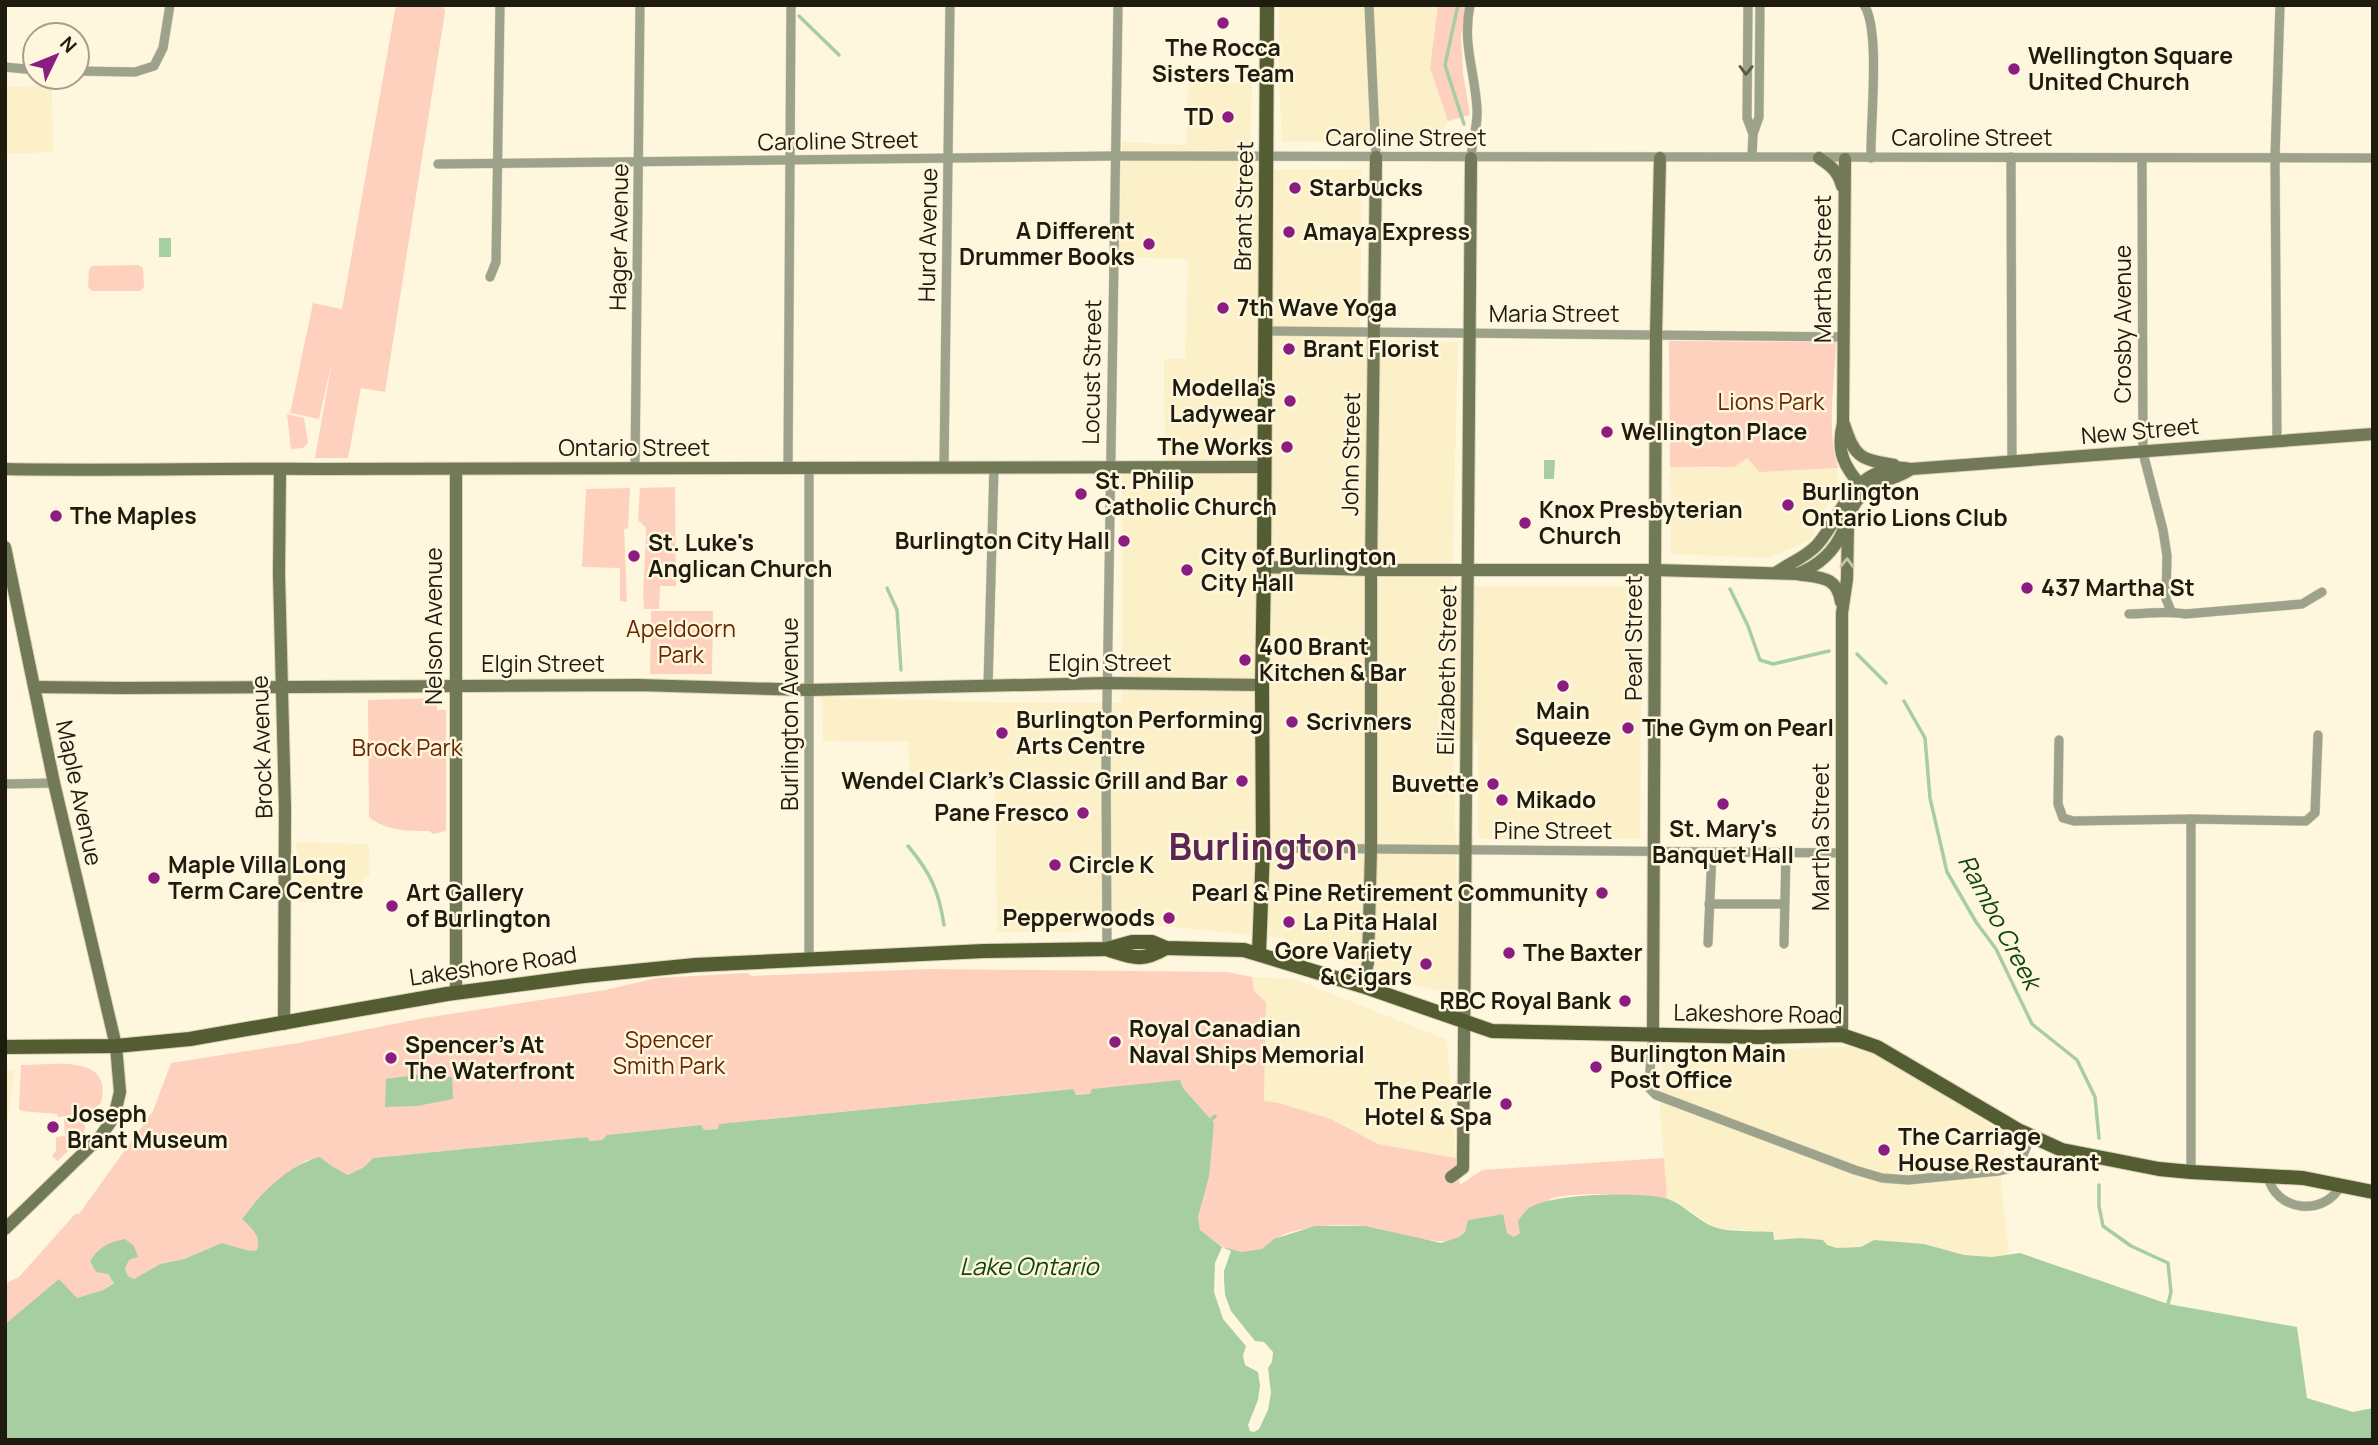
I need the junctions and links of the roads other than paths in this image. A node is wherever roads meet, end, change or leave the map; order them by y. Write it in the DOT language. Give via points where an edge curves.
graph roads {
  1 [pos="170,5"];
  2 [pos="500,5"];
  3 [pos="639,5"];
  4 [pos="791,5"];
  5 [pos="950,5"];
  6 [pos="1118,5"];
  7 [pos="1267,5"];
  8 [pos="1369,5"];
  9 [pos="1470,5"];
  10 [pos="1748,5"];
  11 [pos="1760,5"];
  12 [pos="1864,5"];
  13 [pos="2280,5"];
  14 [pos="91,71"];
  15 [pos="1753,134"];
  16 [pos="1114,156"];
  17 [pos="1268,157"];
  18 [pos="1376,157"];
  19 [pos="1752,157"];
  20 [pos="2011,157"];
  21 [pos="2275,157"];
  22 [pos="1471,158"];
  23 [pos="1660,158"];
  24 [pos="1819,158"];
  25 [pos="1871,158"];
  26 [pos="2373,158"];
  27 [pos="948,159"];
  28 [pos="1845,159"];
  29 [pos="2142,159"];
  30 [pos="790,161"];
  31 [pos="640,162"];
  32 [pos="438,164"];
  33 [pos="499,164"];
  34 [pos="1844,192"];
  35 [pos="490,277"];
  36 [pos="1265,331"];
  37 [pos="1373,332"];
  38 [pos="1471,333"];
  39 [pos="1656,334"];
  40 [pos="1844,337"];
  41 [pos="1843,423"];
  42 [pos="2373,434"];
  43 [pos="2277,441"];
  44 [pos="2143,453"];
  45 [pos="2012,462"];
  46 [pos="944,466"];
  47 [pos="1111,466"];
  48 [pos="994,467"];
  49 [pos="1264,467"];
  50 [pos="788,468"];
  51 [pos="1905,468"];
  52 [pos="5,469"];
  53 [pos="635,469"];
  54 [pos="809,469"];
  55 [pos="280,470"];
  56 [pos="456,470"];
  57 [pos="1863,487"];
  58 [pos="1850,513"];
  59 [pos="5,547"];
  60 [pos="1265,567"];
  61 [pos="1371,570"];
  62 [pos="1469,570"];
  63 [pos="1655,570"];
  64 [pos="1777,572"];
  65 [pos="1797,574"];
  66 [pos="2322,592"];
  67 [pos="2171,611"];
  68 [pos="1842,613"];
  69 [pos="2129,614"];
  70 [pos="1107,683"];
  71 [pos="455,685"];
  72 [pos="1262,685"];
  73 [pos="281,686"];
  74 [pos="988,686"];
  75 [pos="35,687"];
  76 [pos="809,690"];
  77 [pos="2318,735"];
  78 [pos="2059,740"];
  79 [pos="54,783"];
  80 [pos="5,784"];
  81 [pos="2191,819"];
  82 [pos="1263,848"];
  83 [pos="1371,849"];
  84 [pos="1465,850"];
  85 [pos="1654,851"];
  86 [pos="1712,852"];
  87 [pos="1786,852"];
  88 [pos="1842,853"];
  89 [pos="1709,904"];
  90 [pos="1784,904"];
  91 [pos="1708,943"];
  92 [pos="1784,944"];
  93 [pos="1107,949"];
  94 [pos="1259,953"];
  95 [pos="809,959"];
  96 [pos="1362,986"];
  97 [pos="456,993"];
  98 [pos="1465,1022"];
  99 [pos="284,1024"];
  100 [pos="1653,1034"];
  101 [pos="1842,1035"];
  102 [pos="116,1046"];
  103 [pos="5,1047"];
  104 [pos="2031,1136"];
  105 [pos="2190,1172"];
  106 [pos="2268,1176"];
  107 [pos="1451,1177"];
  108 [pos="2341,1185"];
  109 [pos="2373,1192"];
  110 [pos="5,1229"];
  1 -- 14 [label="street" via="163,48 154,66 135,72"];
  2 -- 33 [label="street"];
  3 -- 31 [label="street, Hager Avenue"];
  4 -- 30 [label="street"];
  5 -- 27 [label="street, Hurd Avenue"];
  6 -- 16 [label="street, Locust Street"];
  7 -- 17 [label="main road, Brant Street"];
  8 -- 18 [label="street, John Street"];
  9 -- 22 [label="street" via="1466,44 1477,107"];
  10 -- 15 [label="street, one-way" via="1747,118"];
  11 -- 15 [label="street" via="1759,117"];
  12 -- 25 [label="street" via="1873,37"];
  13 -- 21 [label="street"];
  15 -- 19 [label="street"];
  16 -- 17 [label="street, Caroline Street"];
  16 -- 27 [label="street, Caroline Street"];
  16 -- 47 [label="street, Locust Street"];
  17 -- 18 [label="street, Caroline Street"];
  17 -- 36 [label="main road, Brant Street"];
  18 -- 22 [label="street, Caroline Street"];
  18 -- 37 [label="street, John Street"];
  19 -- 23 [label="street, Caroline Street"];
  19 -- 24 [label="street, Caroline Street"];
  20 -- 25 [label="street, Caroline Street"];
  20 -- 29 [label="street, Caroline Street"];
  20 -- 45 [label="street"];
  21 -- 26 [label="street, Caroline Street"];
  21 -- 29 [label="street, Caroline Street"];
  21 -- 43 [label="street"];
  22 -- 23 [label="street, Caroline Street"];
  22 -- 38 [label="street, Elizabeth Street"];
  23 -- 39 [label="street, Pearl Street"];
  24 -- 28 [label="street, Caroline Street"];
  24 -- 34 [label="street" via="1840,176"];
  25 -- 28 [label="street, Caroline Street"];
  27 -- 30 [label="street, Caroline Street"];
  27 -- 46 [label="street, Hurd Avenue"];
  28 -- 34 [label="street, Martha Street"];
  29 -- 44 [label="street, Crosby Avenue"];
  30 -- 31 [label="street, Caroline Street"];
  30 -- 50 [label="street"];
  31 -- 33 [label="street, Caroline Street"];
  31 -- 53 [label="street, Hager Avenue"];
  32 -- 33 [label="street, Caroline Street"];
  33 -- 35 [label="street" via="496,262"];
  34 -- 40 [label="street, Martha Street"];
  36 -- 37 [label="street, Maria Street"];
  36 -- 49 [label="main road, Brant Street"];
  37 -- 38 [label="street, Maria Street"];
  37 -- 61 [label="street, John Street"];
  38 -- 39 [label="street, Maria Street"];
  38 -- 62 [label="street, Elizabeth Street"];
  39 -- 40 [label="street, Maria Street"];
  39 -- 63 [label="street, Pearl Street"];
  40 -- 41 [label="street, Martha Street"];
  41 -- 51 [label="street" via="1849,443 1860,457"];
  41 -- 57 [label="street, Martha Street" via="1840,436 1847,469"];
  42 -- 43 [label="street, New Street"];
  43 -- 44 [label="street, New Street"];
  44 -- 45 [label="street, New Street"];
  44 -- 67 [label="street, Crosby Avenue" via="2163,530 2166,599"];
  45 -- 51 [label="street, New Street"];
  46 -- 48 [label="street, Ontario Street"];
  46 -- 54 [label="street, Ontario Street"];
  47 -- 48 [label="street, Ontario Street"];
  47 -- 49 [label="street, Ontario Street"];
  47 -- 70 [label="street, Locust Street"];
  48 -- 74 [label="street"];
  49 -- 60 [label="main road, Brant Street"];
  50 -- 53 [label="street, Ontario Street"];
  50 -- 54 [label="street, Ontario Street"];
  51 -- 57 [label="street, New Street" via="1881,471"];
  52 -- 55 [label="street, Ontario Street"];
  53 -- 56 [label="street, Ontario Street"];
  54 -- 76 [label="street, Burlington Avenue"];
  55 -- 56 [label="street, Ontario Street"];
  55 -- 73 [label="street, Brock Avenue"];
  56 -- 71 [label="street, Nelson Avenue"];
  57 -- 58 [label="street"];
  57 -- 64 [label="street" via="1850,492 1814,548"];
  58 -- 65 [label="street" via="1828,554"];
  68 -- 58 [label="street, Martha Street, one-way"];
  59 -- 75 [label="street, Maple Avenue"];
  60 -- 61 [label="street"];
  60 -- 72 [label="main road, Brant Street"];
  61 -- 62 [label="street"];
  61 -- 83 [label="street, John Street"];
  62 -- 63 [label="street"];
  62 -- 84 [label="street, Elizabeth Street"];
  63 -- 64 [label="street"];
  63 -- 85 [label="street, Pearl Street"];
  64 -- 65 [label="street"];
  65 -- 68 [label="street" via="1835,584"];
  66 -- 67 [label="street" via="2302,604 2185,614"];
  67 -- 69 [label="street"];
  68 -- 88 [label="street, Martha Street"];
  70 -- 72 [label="street, Elgin Street"];
  70 -- 74 [label="street, Elgin Street"];
  70 -- 93 [label="street, Locust Street"];
  71 -- 73 [label="street, Elgin Street"];
  71 -- 76 [label="street, Elgin Street"];
  71 -- 97 [label="street, Nelson Avenue"];
  72 -- 82 [label="main road, Brant Street"];
  73 -- 75 [label="street, Elgin Street"];
  73 -- 99 [label="street, Brock Avenue"];
  74 -- 76 [label="street, Elgin Street"];
  75 -- 79 [label="street, Maple Avenue"];
  76 -- 95 [label="street, Burlington Avenue"];
  77 -- 81 [label="street" via="2316,806 2311,818"];
  78 -- 81 [label="street" via="2058,804 2063,818"];
  79 -- 80 [label="street"];
  79 -- 102 [label="street, Maple Avenue"];
  81 -- 105 [label="street"];
  82 -- 83 [label="street, Pine Street"];
  82 -- 94 [label="main road, Brant Street"];
  83 -- 84 [label="street, Pine Street"];
  83 -- 96 [label="street, John Street" via="1368,963"];
  84 -- 85 [label="street, Pine Street"];
  84 -- 98 [label="street, Elizabeth Street"];
  85 -- 86 [label="street, Pine Street"];
  85 -- 100 [label="street, Pearl Street"];
  86 -- 87 [label="street, Pine Street"];
  86 -- 89 [label="street"];
  87 -- 88 [label="street, Pine Street"];
  87 -- 90 [label="street"];
  88 -- 101 [label="street, Martha Street"];
  89 -- 90 [label="street"];
  89 -- 91 [label="street"];
  90 -- 92 [label="street"];
  93 -- 94 [label="main road, Lakeshore Road" via="1152,942 1166,948"];
  93 -- 95 [label="main road, Lakeshore Road"];
  94 -- 96 [label="main road, Lakeshore Road"];
  95 -- 97 [label="main road, Lakeshore Road" via="675,967"];
  96 -- 98 [label="main road, Lakeshore Road"];
  97 -- 99 [label="main road, Lakeshore Road"];
  98 -- 100 [label="main road, Lakeshore Road" via="1492,1031"];
  98 -- 107 [label="street, Elizabeth Street" via="1463,1168"];
  99 -- 102 [label="main road, Lakeshore Road"];
  100 -- 101 [label="main road, Lakeshore Road"];
  100 -- 104 [label="street" via="1649,1083 1656,1095 1882,1178 1922,1180 2011,1168 2021,1160"];
  101 -- 104 [label="main road, Lakeshore Road" via="1877,1047"];
  102 -- 103 [label="main road, Lakeshore Road"];
  102 -- 110 [label="street" via="120,1092 108,1128"];
  104 -- 105 [label="main road, Lakeshore Road" via="2062,1150"];
  105 -- 106 [label="main road, Lakeshore Road"];
  106 -- 108 [label="main road, Lakeshore Road"];
  106 -- 108 [label="street" via="2279,1197 2298,1205 2330,1200"];
  108 -- 109 [label="main road, Lakeshore Road"];
}
